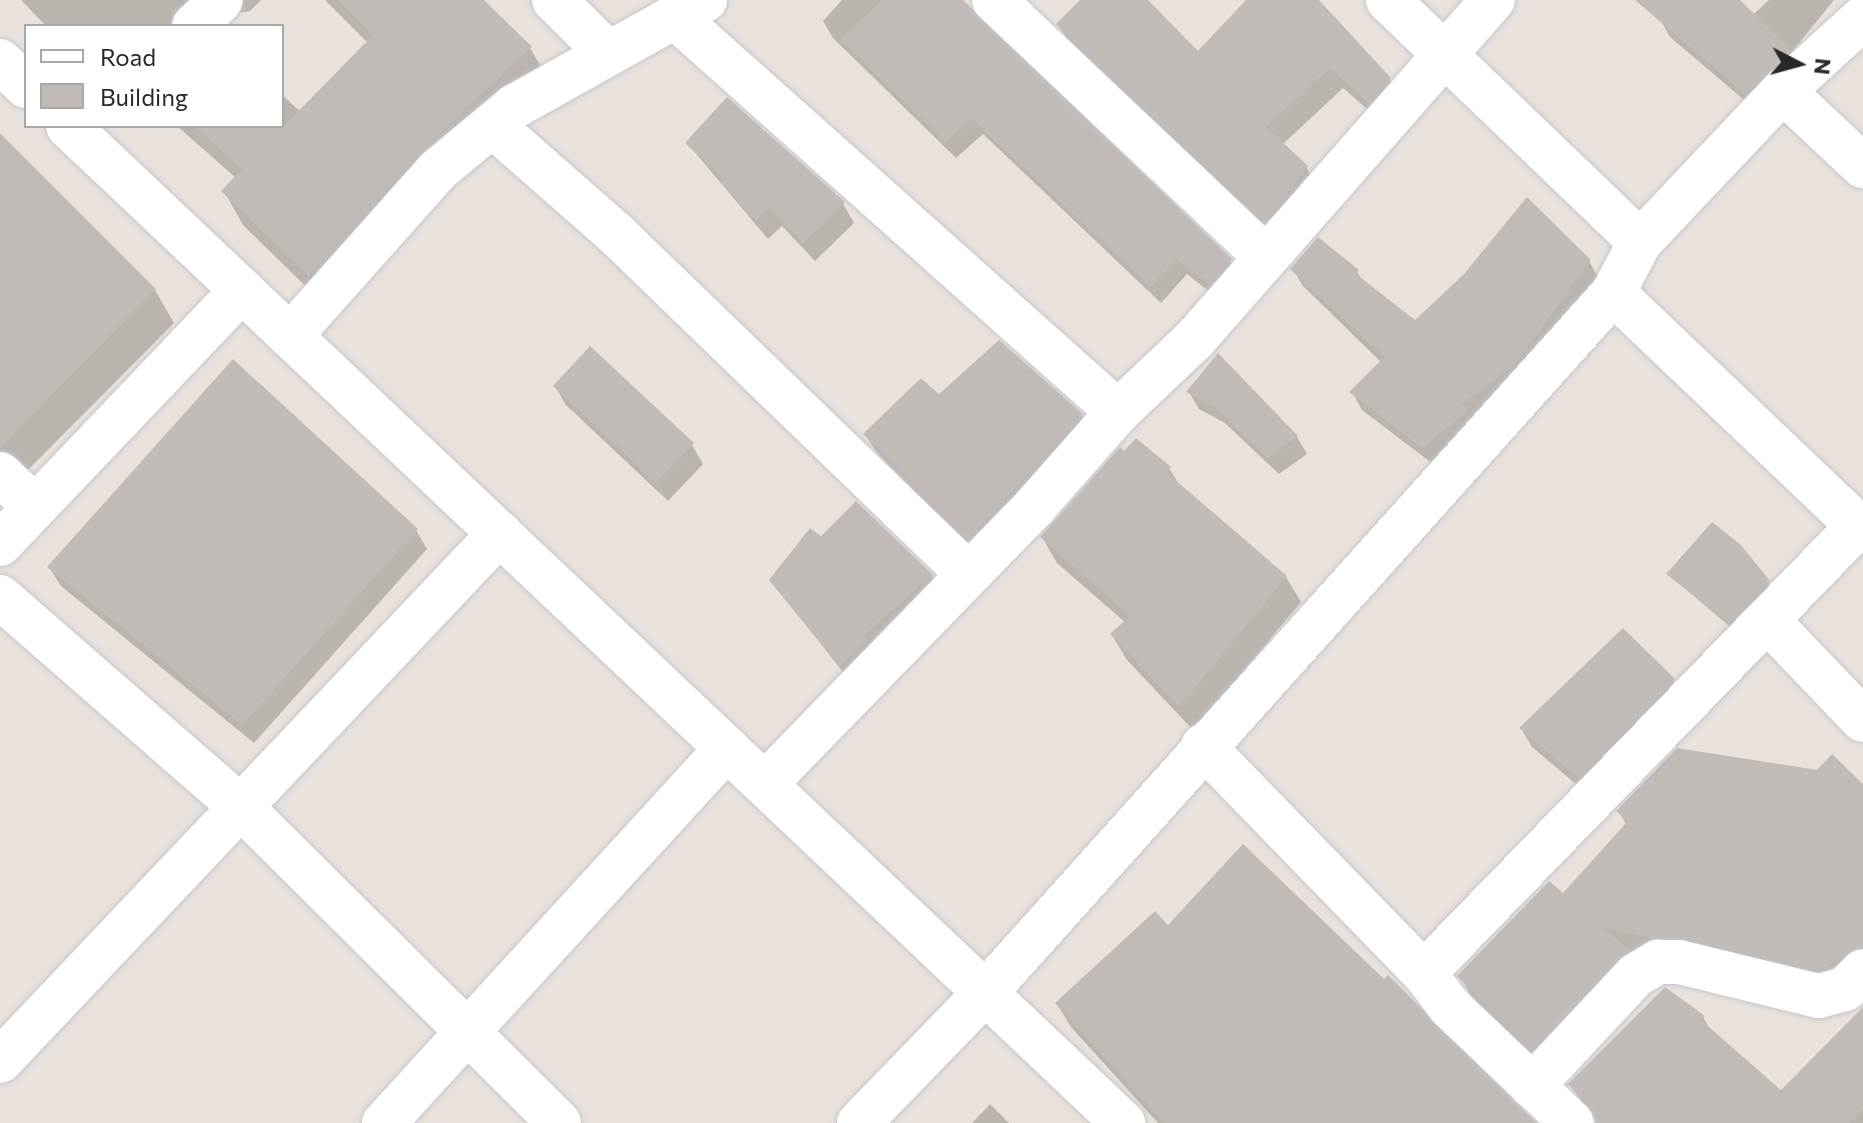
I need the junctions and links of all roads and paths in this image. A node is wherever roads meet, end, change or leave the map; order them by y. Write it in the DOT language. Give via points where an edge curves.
graph roads {
  1 [pos="221,0"];
  2 [pos="554,0"];
  3 [pos="994,0"];
  4 [pos="1388,0"];
  5 [pos="1493,0"];
  6 [pos="690,8"];
  7 [pos="1863,18"];
  8 [pos="196,24"];
  9 [pos="608,53"];
  10 [pos="1444,53"];
  11 [pos="0,61"];
  12 [pos="24,84"];
  13 [pos="1783,91"];
  14 [pos="492,125"];
  15 [pos="79,130"];
  16 [pos="1863,166"];
  17 [pos="1640,242"];
  18 [pos="1266,257"];
  19 [pos="242,290"];
  20 [pos="1613,293"];
  21 [pos="290,336"];
  22 [pos="1118,412"];
  23 [pos="0,474"];
  24 [pos="35,507"];
  25 [pos="1860,528"];
  26 [pos="500,533"];
  27 [pos="0,544"];
  28 [pos="968,574"];
  29 [pos="0,597"];
  30 [pos="1768,621"];
  31 [pos="1863,720"];
  32 [pos="1203,746"];
  33 [pos="727,748"];
  34 [pos="765,784"];
  35 [pos="241,807"];
  36 [pos="1863,971"];
  37 [pos="1424,973"];
  38 [pos="985,993"];
  39 [pos="465,1035"];
  40 [pos="0,1061"];
  41 [pos="1532,1086"];
  42 [pos="384,1123"];
  43 [pos="559,1123"];
  44 [pos="859,1123"];
  45 [pos="1123,1123"];
  46 [pos="1572,1123"];
  1 -- 8 [label="street"];
  2 -- 9 [label="street"];
  3 -- 18 [label="street"];
  4 -- 10 [label="street"];
  5 -- 10 [label="street"];
  6 -- 9 [label="street"];
  6 -- 22 [label="street"];
  7 -- 13 [label="street"];
  9 -- 14 [label="street"];
  10 -- 17 [label="street"];
  10 -- 18 [label="street"];
  11 -- 12 [label="street"];
  13 -- 16 [label="street"];
  13 -- 17 [label="street"];
  14 -- 21 [label="street" via="438,170"];
  14 -- 28 [label="street" via="615,233"];
  15 -- 19 [label="street"];
  17 -- 20 [label="street"];
  18 -- 22 [label="street" via="1194,340"];
  19 -- 21 [label="street"];
  19 -- 24 [label="street"];
  20 -- 25 [label="street"];
  20 -- 32 [label="street"];
  21 -- 26 [label="street"];
  22 -- 28 [label="street"];
  23 -- 24 [label="street"];
  24 -- 27 [label="street"];
  25 -- 30 [label="street"];
  26 -- 33 [label="street"];
  26 -- 35 [label="street"];
  28 -- 34 [label="street"];
  29 -- 35 [label="street"];
  30 -- 31 [label="street"];
  30 -- 37 [label="street"];
  32 -- 37 [label="street"];
  32 -- 38 [label="street"];
  33 -- 34 [label="street"];
  33 -- 39 [label="street"];
  34 -- 38 [label="street"];
  35 -- 39 [label="street"];
  35 -- 40 [label="street"];
  36 -- 41 [label="street" via="1845,989 1819,996 1679,962 1658,962 1636,975"];
  37 -- 41 [label="street" via="1450,1007"];
  38 -- 44 [label="street"];
  38 -- 45 [label="street"];
  39 -- 42 [label="street"];
  39 -- 43 [label="street"];
  41 -- 46 [label="street"];
}
